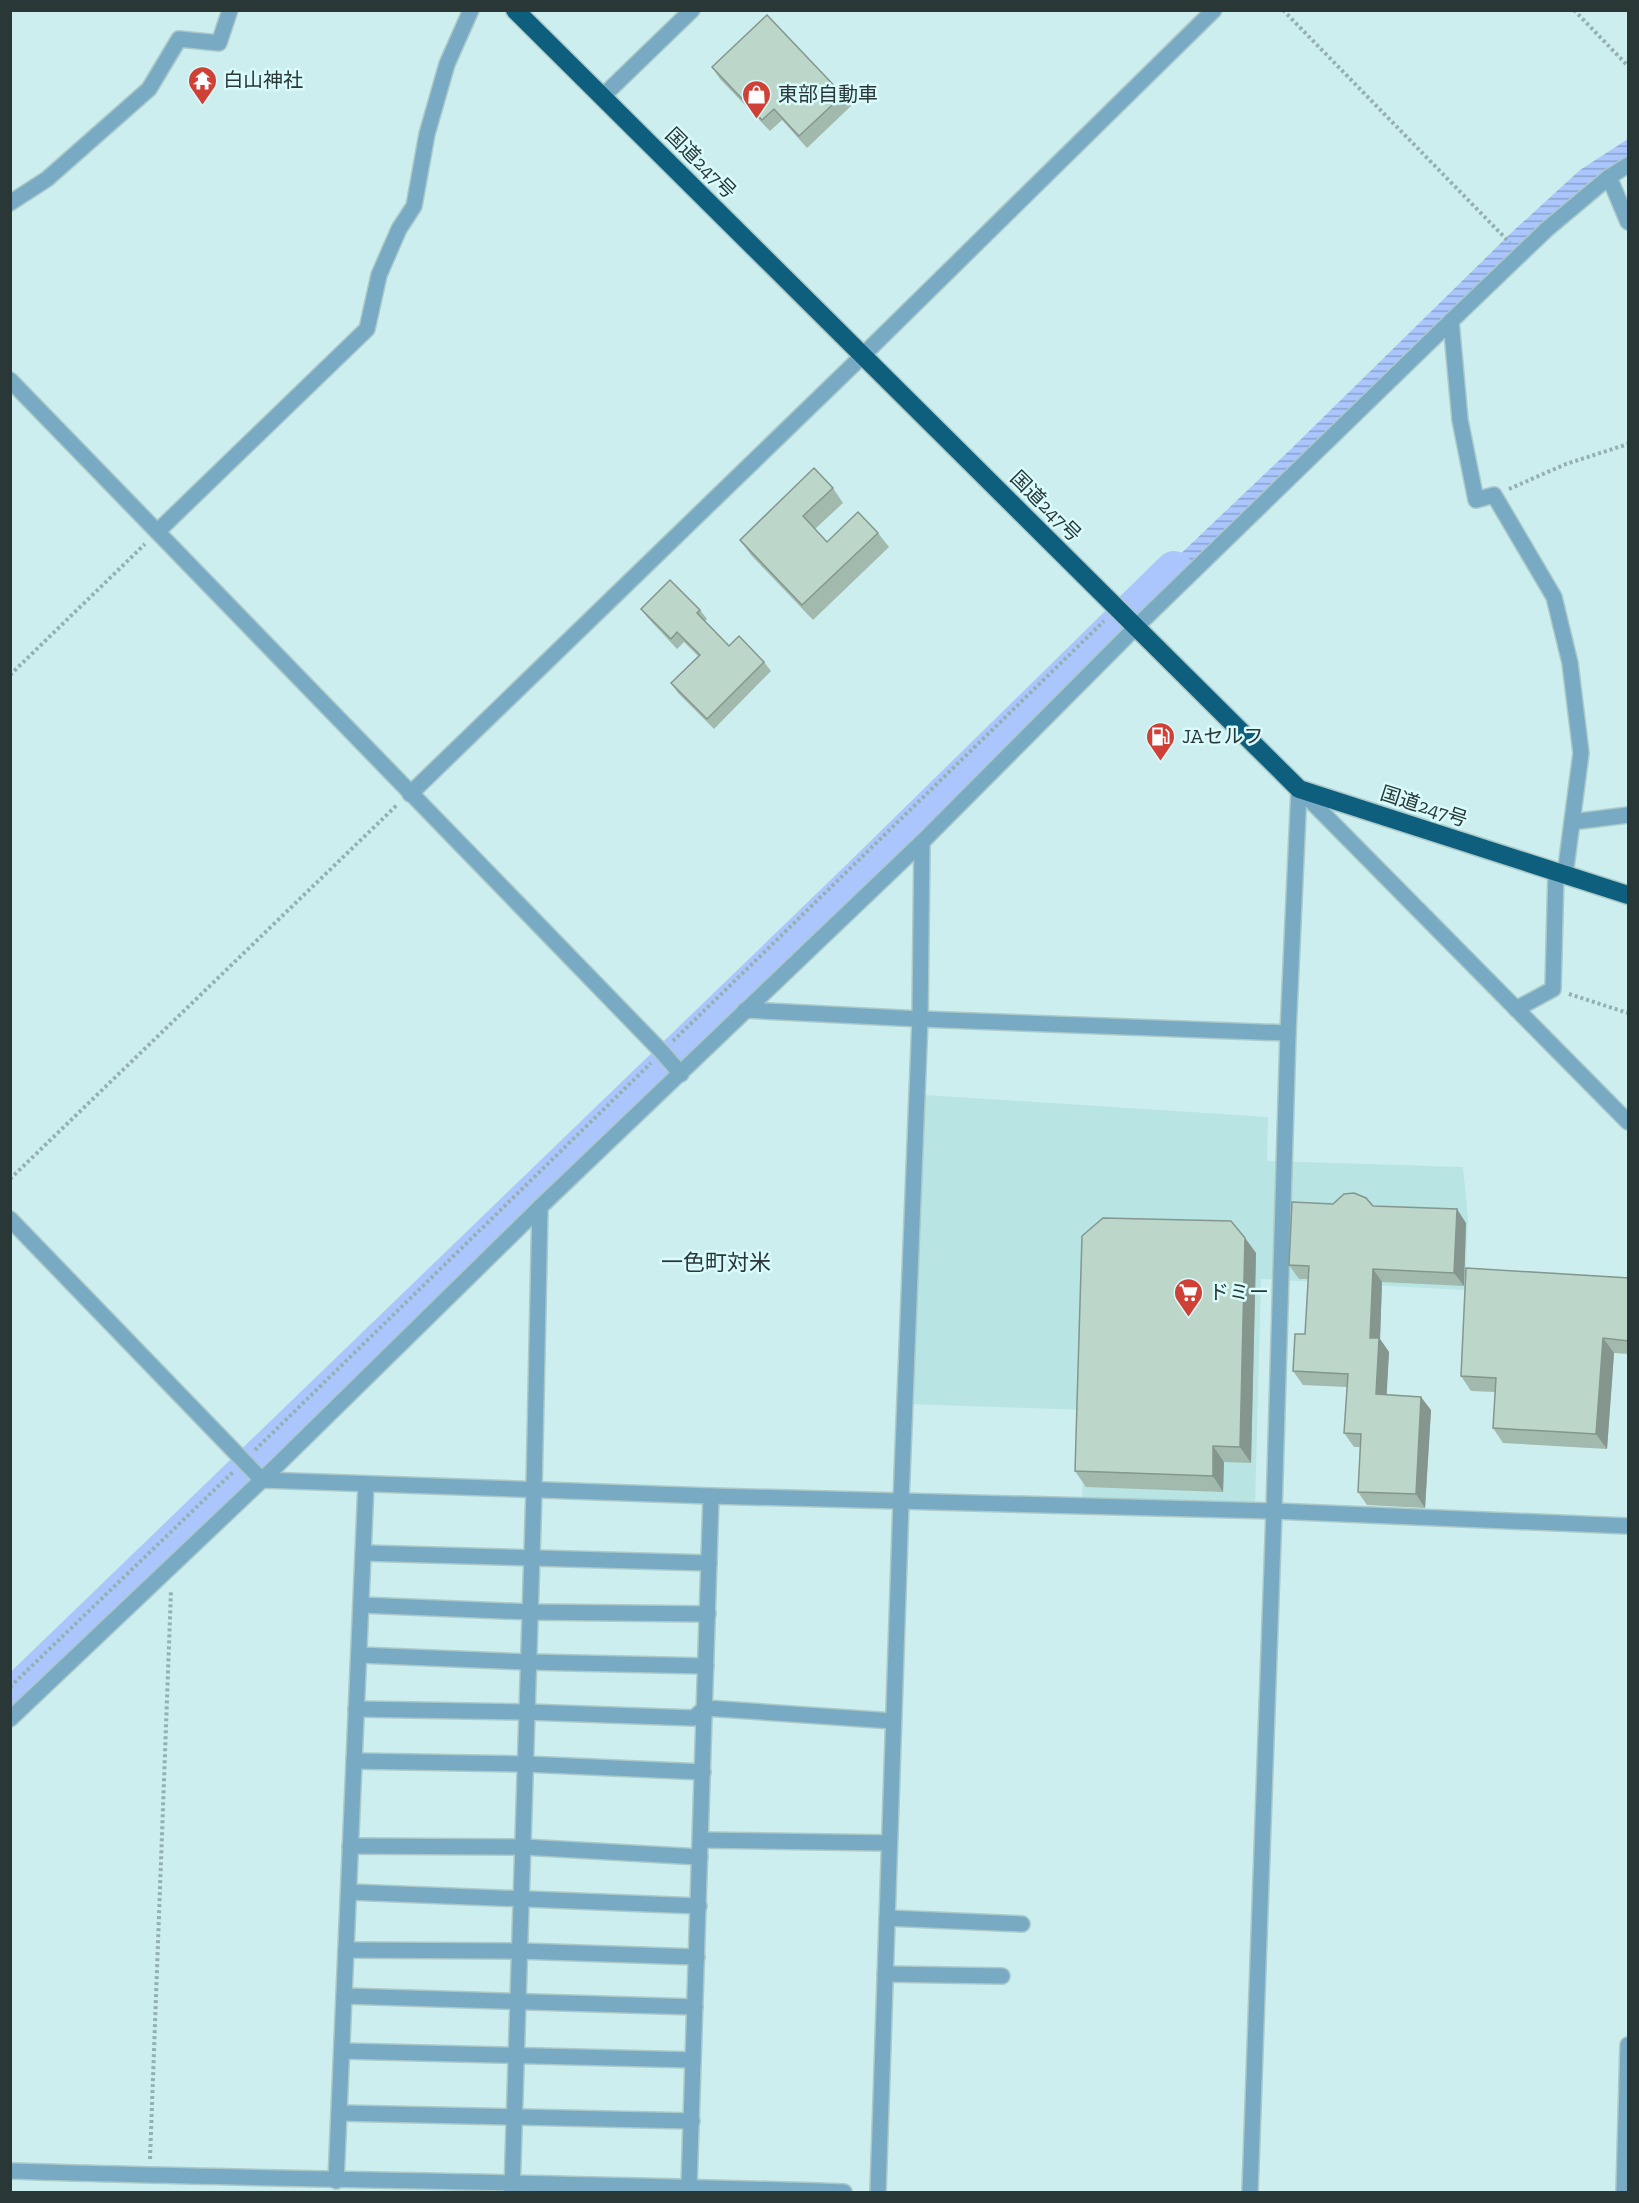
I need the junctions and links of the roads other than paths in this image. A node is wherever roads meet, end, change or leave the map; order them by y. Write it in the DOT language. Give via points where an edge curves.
graph roads {
  1 [pos="230,10"];
  2 [pos="471,10"];
  3 [pos="515,10"];
  4 [pos="692,10"];
  5 [pos="1214,10"];
  6 [pos="603,96"];
  7 [pos="1629,165"];
  8 [pos="1609,177"];
  9 [pos="10,203"];
  10 [pos="1629,222"];
  11 [pos="1451,321"];
  12 [pos="862,356"];
  13 [pos="10,380"];
  14 [pos="158,531"];
  15 [pos="1136,627"];
  16 [pos="1299,789"];
  17 [pos="410,794"];
  18 [pos="1629,815"];
  19 [pos="1572,822"];
  20 [pos="922,842"];
  21 [pos="1560,873"];
  22 [pos="1629,895"];
  23 [pos="1516,1009"];
  24 [pos="745,1010"];
  25 [pos="920,1019"];
  26 [pos="1288,1033"];
  27 [pos="681,1074"];
  28 [pos="1629,1122"];
  29 [pos="540,1207"];
  30 [pos="10,1219"];
  31 [pos="262,1480"];
  32 [pos="366,1484"];
  33 [pos="534,1490"];
  34 [pos="711,1496"];
  35 [pos="901,1501"];
  36 [pos="1274,1511"];
  37 [pos="1629,1526"];
  38 [pos="363,1553"];
  39 [pos="532,1558"];
  40 [pos="709,1563"];
  41 [pos="361,1605"];
  42 [pos="530,1612"];
  43 [pos="708,1614"];
  44 [pos="358,1655"];
  45 [pos="528,1662"];
  46 [pos="706,1666"];
  47 [pos="705,1708"];
  48 [pos="356,1709"];
  49 [pos="527,1712"];
  50 [pos="10,1719"];
  51 [pos="893,1721"];
  52 [pos="354,1761"];
  53 [pos="525,1764"];
  54 [pos="703,1772"];
  55 [pos="700,1840"];
  56 [pos="890,1843"];
  57 [pos="350,1846"];
  58 [pos="523,1847"];
  59 [pos="700,1857"];
  60 [pos="349,1892"];
  61 [pos="521,1898"];
  62 [pos="699,1906"];
  63 [pos="887,1918"];
  64 [pos="1022,1924"];
  65 [pos="346,1950"];
  66 [pos="519,1951"];
  67 [pos="697,1957"];
  68 [pos="885,1974"];
  69 [pos="1002,1976"];
  70 [pos="344,1996"];
  71 [pos="518,2002"];
  72 [pos="695,2007"];
  73 [pos="1629,2044"];
  74 [pos="342,2051"];
  75 [pos="516,2054"];
  76 [pos="693,2060"];
  77 [pos="339,2113"];
  78 [pos="514,2115"];
  79 [pos="692,2121"];
  80 [pos="10,2171"];
  81 [pos="336,2181"];
  82 [pos="512,2187"];
  83 [pos="690,2187"];
  84 [pos="844,2193"];
  85 [pos="878,2193"];
  86 [pos="1250,2193"];
  87 [pos="1624,2193"];
  1 -- 9 [label="street" via="219,43 179,39 149,89 47,179"];
  2 -- 14 [label="street" via="447,64 427,134 414,206 379,275 367,329"];
  3 -- 6 [label="highway, 国道247号"];
  4 -- 6 [label="street"];
  5 -- 12 [label="street"];
  6 -- 12 [label="highway, 国道247号"];
  7 -- 8 [label="street"];
  8 -- 10 [label="street"];
  8 -- 11 [label="street"];
  11 -- 15 [label="street"];
  11 -- 19 [label="street" via="1460,420 1476,500 1494,495 1554,597 1570,663 1581,753"];
  12 -- 15 [label="highway, 国道247号"];
  12 -- 17 [label="street"];
  13 -- 14 [label="street"];
  14 -- 17 [label="street"];
  15 -- 16 [label="highway, 国道247号"];
  15 -- 20 [label="street"];
  16 -- 21 [label="highway, 国道247号"];
  16 -- 23 [label="street"];
  16 -- 26 [label="street"];
  17 -- 27 [label="street"];
  18 -- 19 [label="street"];
  19 -- 21 [label="street"];
  20 -- 24 [label="street"];
  20 -- 25 [label="street"];
  21 -- 22 [label="highway, 国道247号"];
  21 -- 23 [label="street" via="1553,989"];
  23 -- 28 [label="street"];
  24 -- 25 [label="street"];
  24 -- 27 [label="street"];
  25 -- 26 [label="street"];
  25 -- 35 [label="street"];
  26 -- 36 [label="street"];
  27 -- 29 [label="street"];
  29 -- 31 [label="street"];
  29 -- 33 [label="street"];
  30 -- 31 [label="street" via="241,1464"];
  31 -- 32 [label="street"];
  31 -- 50 [label="street"];
  32 -- 33 [label="street"];
  32 -- 38 [label="street"];
  33 -- 34 [label="street"];
  33 -- 39 [label="street"];
  34 -- 35 [label="street"];
  34 -- 40 [label="street"];
  35 -- 36 [label="street"];
  35 -- 51 [label="street"];
  36 -- 37 [label="street"];
  36 -- 86 [label="street"];
  38 -- 39 [label="street"];
  38 -- 41 [label="street"];
  39 -- 40 [label="street"];
  39 -- 42 [label="street"];
  40 -- 43 [label="street"];
  41 -- 42 [label="street"];
  41 -- 44 [label="street"];
  42 -- 43 [label="street"];
  42 -- 45 [label="street"];
  43 -- 46 [label="street"];
  44 -- 45 [label="street"];
  44 -- 48 [label="street"];
  45 -- 46 [label="street"];
  45 -- 49 [label="street"];
  46 -- 47 [label="street"];
  47 -- 49 [label="street" via="694,1718"];
  47 -- 51 [label="street"];
  47 -- 54 [label="street"];
  48 -- 49 [label="street"];
  48 -- 52 [label="street"];
  49 -- 53 [label="street"];
  51 -- 56 [label="street"];
  52 -- 53 [label="street"];
  52 -- 57 [label="street"];
  53 -- 54 [label="street"];
  53 -- 58 [label="street"];
  54 -- 55 [label="street"];
  55 -- 56 [label="street"];
  55 -- 59 [label="street"];
  56 -- 63 [label="street"];
  57 -- 58 [label="street"];
  57 -- 60 [label="street"];
  58 -- 59 [label="street"];
  58 -- 61 [label="street"];
  59 -- 62 [label="street"];
  60 -- 61 [label="street"];
  60 -- 65 [label="street"];
  61 -- 62 [label="street"];
  61 -- 66 [label="street"];
  62 -- 67 [label="street"];
  63 -- 64 [label="street"];
  63 -- 68 [label="street"];
  65 -- 66 [label="street"];
  65 -- 70 [label="street"];
  66 -- 67 [label="street"];
  66 -- 71 [label="street"];
  67 -- 72 [label="street"];
  68 -- 69 [label="street"];
  68 -- 85 [label="street"];
  70 -- 71 [label="street"];
  70 -- 74 [label="street"];
  71 -- 72 [label="street"];
  71 -- 75 [label="street"];
  72 -- 76 [label="street"];
  73 -- 87 [label="street"];
  74 -- 75 [label="street"];
  74 -- 77 [label="street"];
  75 -- 76 [label="street"];
  75 -- 78 [label="street"];
  76 -- 79 [label="street"];
  77 -- 78 [label="street"];
  77 -- 81 [label="street"];
  78 -- 79 [label="street"];
  78 -- 82 [label="street"];
  79 -- 83 [label="street"];
  80 -- 81 [label="street"];
  81 -- 82 [label="street"];
  82 -- 83 [label="street"];
  83 -- 84 [label="street"];
}
